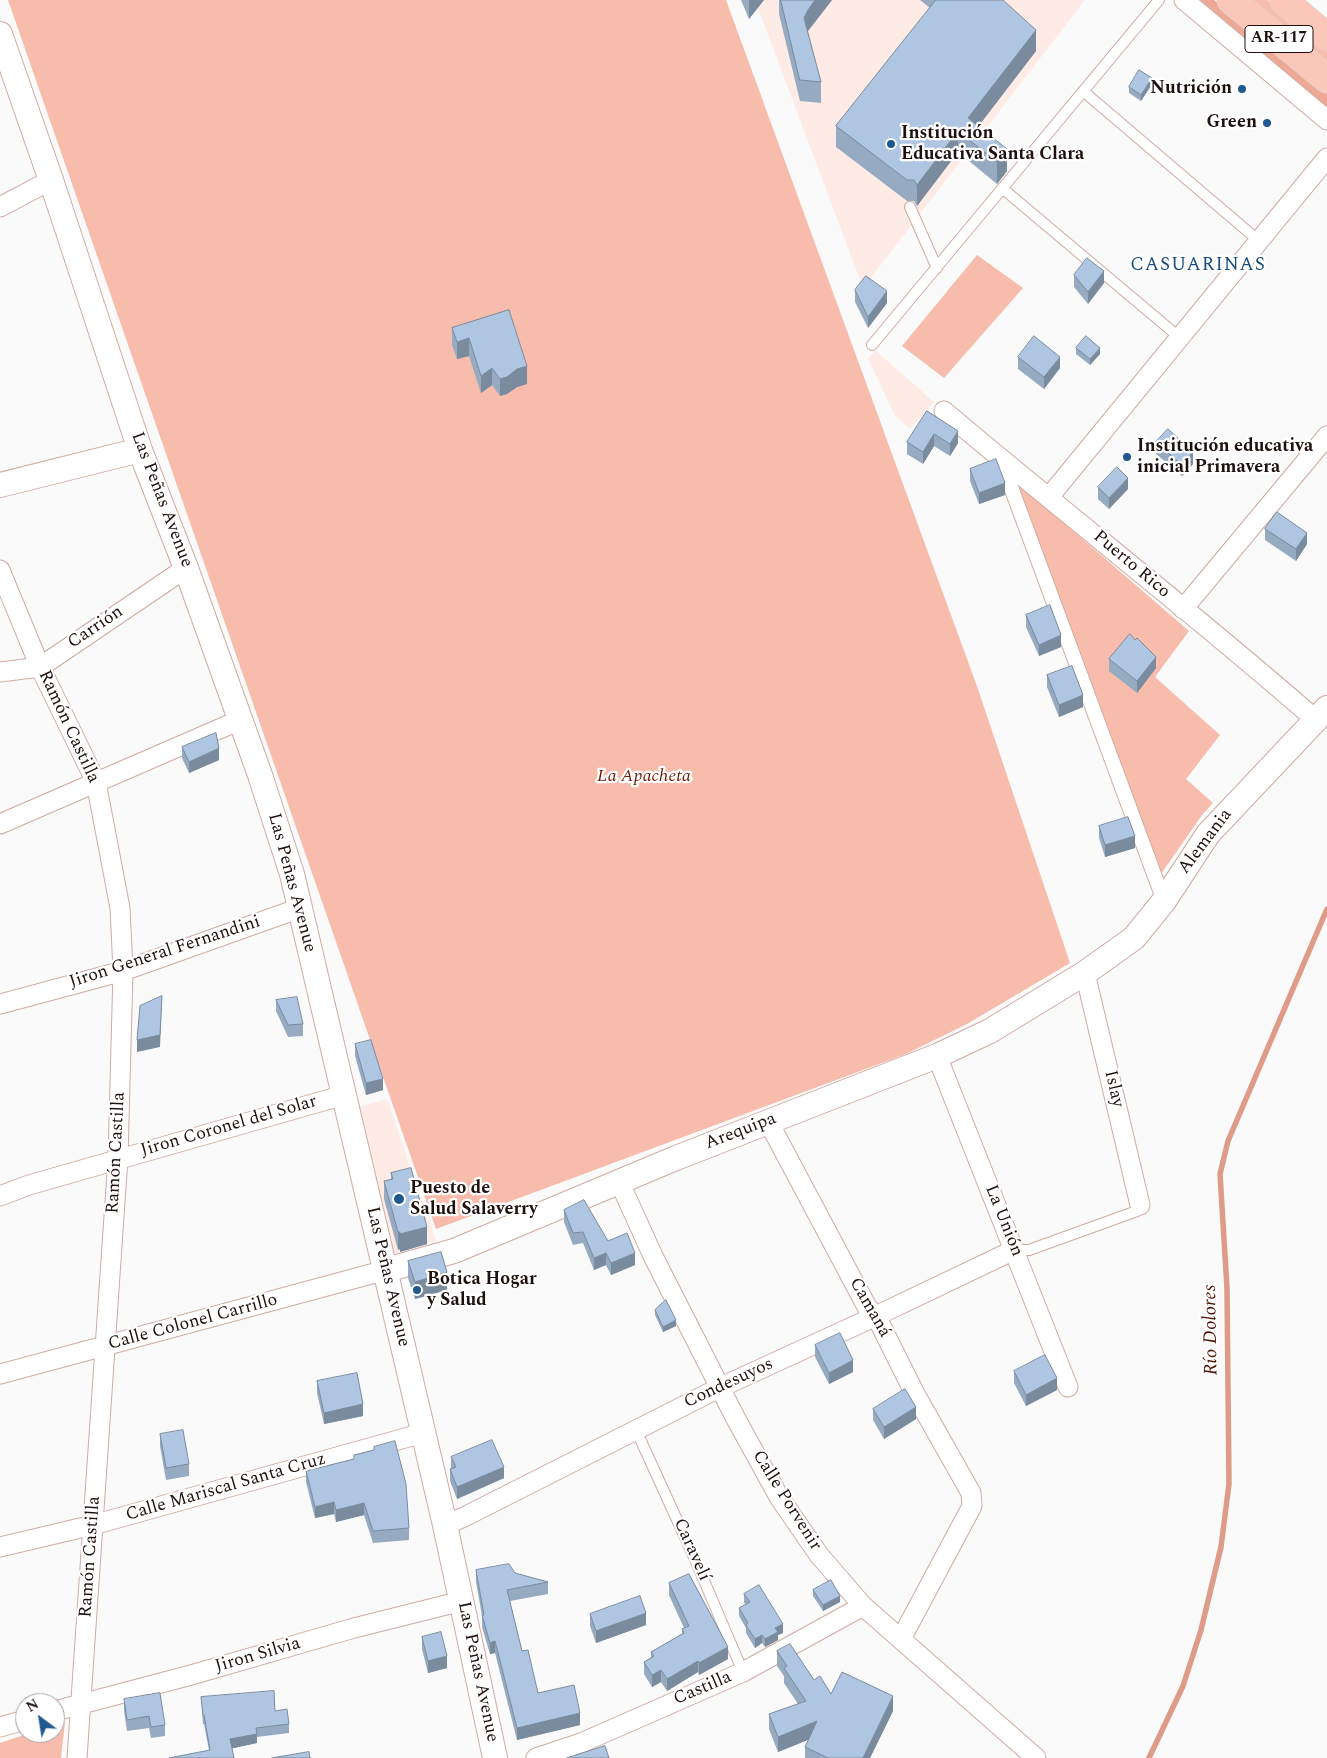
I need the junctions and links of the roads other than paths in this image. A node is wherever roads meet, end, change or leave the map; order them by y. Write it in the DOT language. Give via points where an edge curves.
graph roads {
  1 [pos="1158,0"];
  2 [pos="1184,0"];
  3 [pos="1231,0"];
  4 [pos="1283,0"];
  5 [pos="0,34"];
  6 [pos="1327,37"];
  7 [pos="1327,79"];
  8 [pos="1083,91"];
  9 [pos="1327,120"];
  10 [pos="1327,158"];
  11 [pos="51,180"];
  12 [pos="1002,188"];
  13 [pos="0,207"];
  14 [pos="910,207"];
  15 [pos="1259,241"];
  16 [pos="937,268"];
  17 [pos="1179,337"];
  18 [pos="872,345"];
  19 [pos="944,411"];
  20 [pos="1327,436"];
  21 [pos="140,450"];
  22 [pos="1001,460"];
  23 [pos="0,485"];
  24 [pos="1049,496"];
  25 [pos="186,568"];
  26 [pos="0,570"];
  27 [pos="1183,609"];
  28 [pos="40,667"];
  29 [pos="0,672"];
  30 [pos="1322,714"];
  31 [pos="240,720"];
  32 [pos="96,782"];
  33 [pos="0,824"];
  34 [pos="1164,901"];
  35 [pos="300,908"];
  36 [pos="123,971"];
  37 [pos="1085,972"];
  38 [pos="0,1004"];
  39 [pos="937,1056"];
  40 [pos="344,1095"];
  41 [pos="768,1121"];
  42 [pos="118,1158"];
  43 [pos="619,1181"];
  44 [pos="0,1196"];
  45 [pos="1140,1205"];
  46 [pos="1014,1250"];
  47 [pos="386,1270"];
  48 [pos="876,1316"];
  49 [pos="104,1347"];
  50 [pos="0,1374"];
  51 [pos="1068,1387"];
  52 [pos="719,1388"];
  53 [pos="636,1430"];
  54 [pos="423,1433"];
  55 [pos="93,1525"];
  56 [pos="445,1525"];
  57 [pos="0,1547"];
  58 [pos="462,1601"];
  59 [pos="864,1606"];
  60 [pos="900,1640"];
  61 [pos="743,1672"];
  62 [pos="81,1704"];
  63 [pos="65,1708"];
  64 [pos="15,1723"];
  65 [pos="0,1727"];
  66 [pos="77,1758"];
  67 [pos="495,1758"];
  68 [pos="536,1758"];
  69 [pos="1036,1758"];
  1 -- 8 [label="lane"];
  2 -- 9 [label="street"];
  3 -- 7 [label="main road, AR-117"];
  4 -- 6 [label="main road, AR-117"];
  5 -- 11 [label="street, Las Peñas Avenue"];
  8 -- 12 [label="lane"];
  8 -- 15 [label="lane"];
  10 -- 15 [label="street"];
  11 -- 13 [label="street"];
  11 -- 21 [label="street, Las Peñas Avenue"];
  12 -- 16 [label="lane"];
  12 -- 17 [label="lane"];
  14 -- 16 [label="lane"];
  15 -- 17 [label="street"];
  16 -- 18 [label="lane"];
  17 -- 24 [label="street"];
  19 -- 22 [label="street, Puerto Rico"];
  20 -- 27 [label="street"];
  21 -- 23 [label="street"];
  21 -- 25 [label="street, Las Peñas Avenue"];
  22 -- 24 [label="street, Puerto Rico"];
  22 -- 34 [label="street"];
  24 -- 27 [label="street, Puerto Rico"];
  25 -- 28 [label="street, Carrión"];
  25 -- 31 [label="street, Las Peñas Avenue"];
  26 -- 28 [label="street, Ramón Castilla"];
  27 -- 30 [label="street, Puerto Rico"];
  28 -- 29 [label="street, Carrión"];
  28 -- 32 [label="street, Ramón Castilla"];
  30 -- 34 [label="street, Alemania" via="1208,834"];
  31 -- 32 [label="street"];
  31 -- 35 [label="street, Las Peñas Avenue" via="282,840"];
  32 -- 33 [label="street"];
  32 -- 36 [label="street, Ramón Castilla" via="120,908"];
  34 -- 37 [label="street, Alemania" via="1134,938"];
  35 -- 36 [label="street, Jiron General Fernandini"];
  35 -- 40 [label="street, Las Peñas Avenue"];
  36 -- 38 [label="street, Jiron General Fernandini"];
  36 -- 42 [label="street, Ramón Castilla"];
  37 -- 39 [label="street, Arequipa" via="990,1031"];
  37 -- 45 [label="street, Islay"];
  39 -- 41 [label="street, Arequipa"];
  39 -- 46 [label="street, La Unión"];
  40 -- 42 [label="street, Jiron Coronel del Solar"];
  40 -- 47 [label="street, Las Peñas Avenue"];
  41 -- 43 [label="street, Arequipa"];
  41 -- 48 [label="street, Camaná" via="867,1307"];
  42 -- 44 [label="street, Jiron Coronel del Solar" via="29,1184"];
  42 -- 49 [label="street, Ramón Castilla"];
  43 -- 47 [label="street, Arequipa" via="454,1251"];
  43 -- 52 [label="street, Calle Porvenir"];
  45 -- 46 [label="lane" via="1137,1211 1029,1250"];
  46 -- 48 [label="street, Condesuyos"];
  46 -- 51 [label="street, La Unión"];
  47 -- 49 [label="street, Calle Colonel Carrillo"];
  47 -- 54 [label="street, Las Peñas Avenue"];
  48 -- 52 [label="street, Condesuyos"];
  48 -- 60 [label="street, Camaná" via="914,1394 971,1493 972,1506"];
  49 -- 50 [label="street, Calle Colonel Carrillo"];
  49 -- 55 [label="street, Ramón Castilla"];
  52 -- 53 [label="street, Condesuyos"];
  52 -- 59 [label="street, Calle Porvenir" via="779,1497 819,1555"];
  53 -- 56 [label="street, Condesuyos"];
  53 -- 61 [label="lane, Caravelí"];
  54 -- 55 [label="street, Calle Mariscal Santa Cruz"];
  54 -- 56 [label="street, Las Peñas Avenue"];
  55 -- 57 [label="street, Calle Mariscal Santa Cruz"];
  55 -- 62 [label="street, Ramón Castilla"];
  56 -- 58 [label="street, Las Peñas Avenue"];
  58 -- 62 [label="street, Jiron Silvia"];
  58 -- 67 [label="street, Las Peñas Avenue"];
  59 -- 60 [label="street, Calle Porvenir"];
  59 -- 61 [label="street, Castilla"];
  60 -- 69 [label="street, Calle Porvenir"];
  61 -- 68 [label="street, Castilla" via="581,1743"];
  62 -- 63 [label="street, Jiron Silvia"];
  62 -- 66 [label="street, Ramón Castilla"];
  64 -- 65 [label="street"];
}
